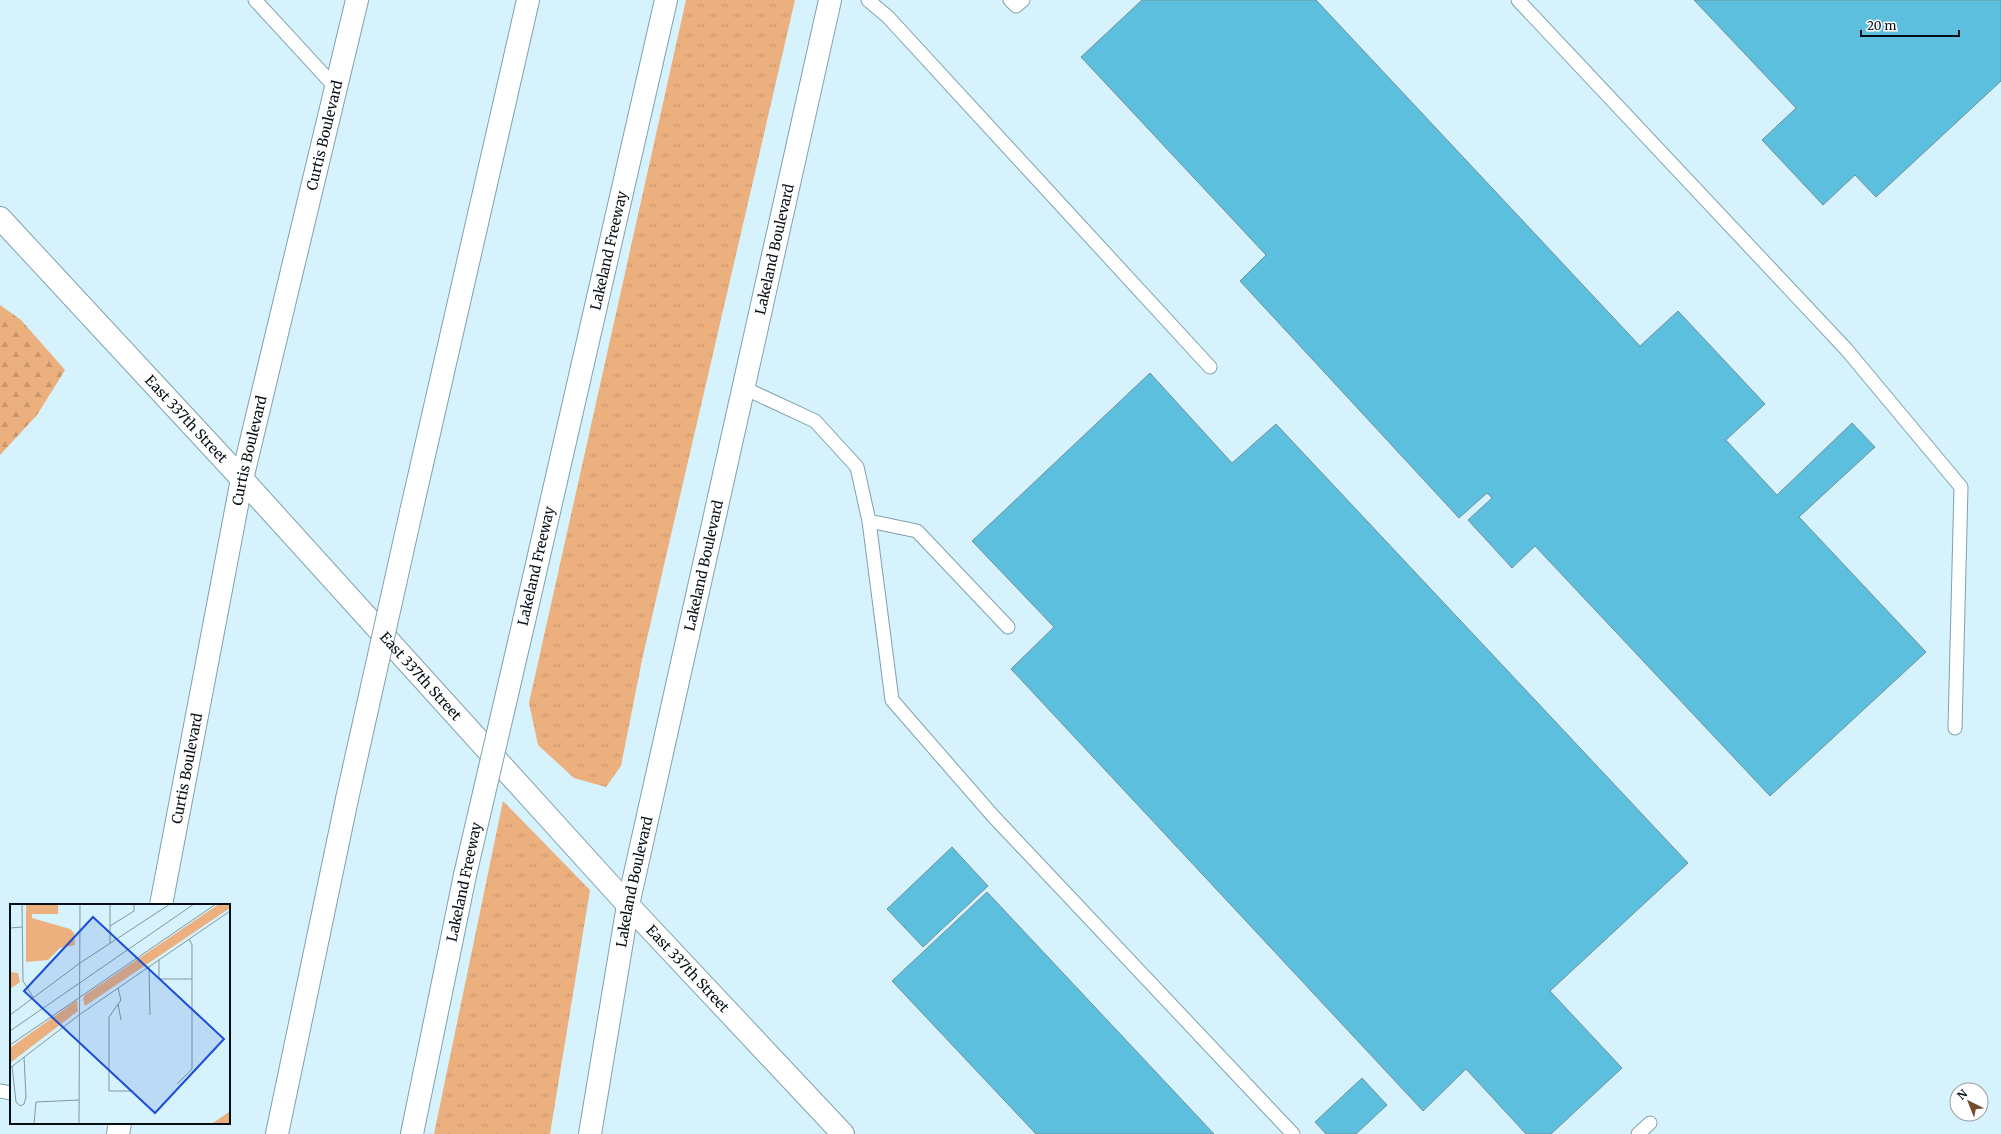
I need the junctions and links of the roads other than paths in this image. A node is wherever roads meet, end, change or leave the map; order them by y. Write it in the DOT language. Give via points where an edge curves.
graph roads {
  1 [pos="255,0"];
  2 [pos="357,0"];
  3 [pos="528,0"];
  4 [pos="666,0"];
  5 [pos="830,0"];
  6 [pos="868,0"];
  7 [pos="1010,0"];
  8 [pos="1023,0"];
  9 [pos="1518,0"];
  10 [pos="336,88"];
  11 [pos="0,218"];
  12 [pos="1210,367"];
  13 [pos="744,388"];
  14 [pos="242,479"];
  15 [pos="869,521"];
  16 [pos="1008,627"];
  17 [pos="1955,728"];
  18 [pos="161,904"];
  19 [pos="628,905"];
  20 [pos="0,1091"];
  21 [pos="10,1093"];
  22 [pos="1650,1123"];
  23 [pos="120,1124"];
  24 [pos="118,1134"];
  25 [pos="277,1134"];
  26 [pos="412,1134"];
  27 [pos="590,1134"];
  28 [pos="843,1134"];
  29 [pos="1293,1134"];
  30 [pos="1638,1134"];
  1 -- 10 [label="lane"];
  2 -- 10 [label="main road, Curtis Boulevard"];
  3 -- 25 [label="main road, bridge" via="347,799"];
  4 -- 26 [label="main road, Lakeland Freeway, bridge" via="465,875"];
  5 -- 13 [label="main road, Lakeland Boulevard"];
  6 -- 12 [label="lane" via="888,17"];
  7 -- 8 [label="lane" via="1016,6"];
  9 -- 17 [label="lane" via="1846,349 1961,487"];
  10 -- 14 [label="main road, Curtis Boulevard"];
  11 -- 14 [label="main road, East 337th Street"];
  13 -- 15 [label="lane" via="815,421 856,467"];
  13 -- 19 [label="main road, Lakeland Boulevard"];
  14 -- 18 [label="main road, Curtis Boulevard"];
  14 -- 19 [label="main road, East 337th Street"];
  15 -- 16 [label="lane" via="917,531"];
  15 -- 29 [label="lane" via="892,700 993,816"];
  19 -- 27 [label="main road, Lakeland Boulevard"];
  19 -- 28 [label="main road, East 337th Street"];
  20 -- 21 [label="lane"];
  22 -- 30 [label="lane"];
  23 -- 24 [label="main road"];
}
